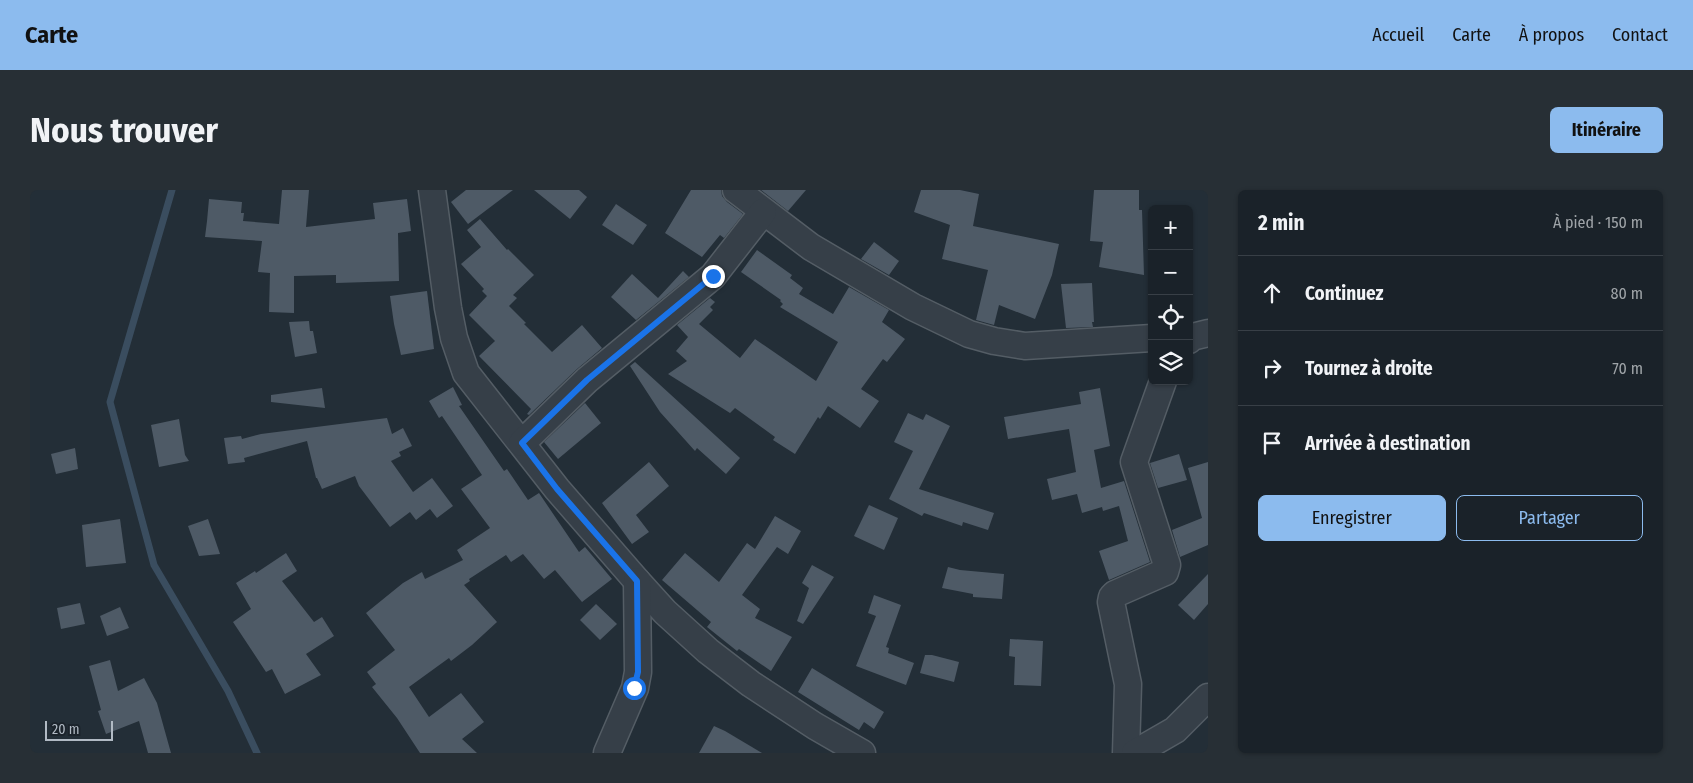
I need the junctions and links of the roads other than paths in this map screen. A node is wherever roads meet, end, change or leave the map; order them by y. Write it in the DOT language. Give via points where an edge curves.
graph roads {
  1 [pos="432,190"];
  2 [pos="736,190"];
  3 [pos="763,212"];
  4 [pos="1148,338"];
  5 [pos="1163,385"];
  6 [pos="522,443"];
  7 [pos="637,581"];
  8 [pos="1208,697"];
  9 [pos="607,753"];
  10 [pos="862,753"];
  11 [pos="1126,753"];
  12 [pos="1135,753"];
  1 -- 6 [label="street" via="448,308 466,373"];
  2 -- 3 [label="street"];
  3 -- 4 [label="street" via="811,247 913,307 969,334 1026,346"];
  3 -- 6 [label="street" via="713,276 587,380"];
  5 -- 11 [label="street" via="1134,462 1167,569 1115,594 1111,602 1128,684"];
  6 -- 7 [label="street" via="557,489"];
  7 -- 9 [label="street" via="638,672"];
  7 -- 10 [label="street" via="708,651 751,684"];
  8 -- 12 [label="street" via="1174,730"];
}
